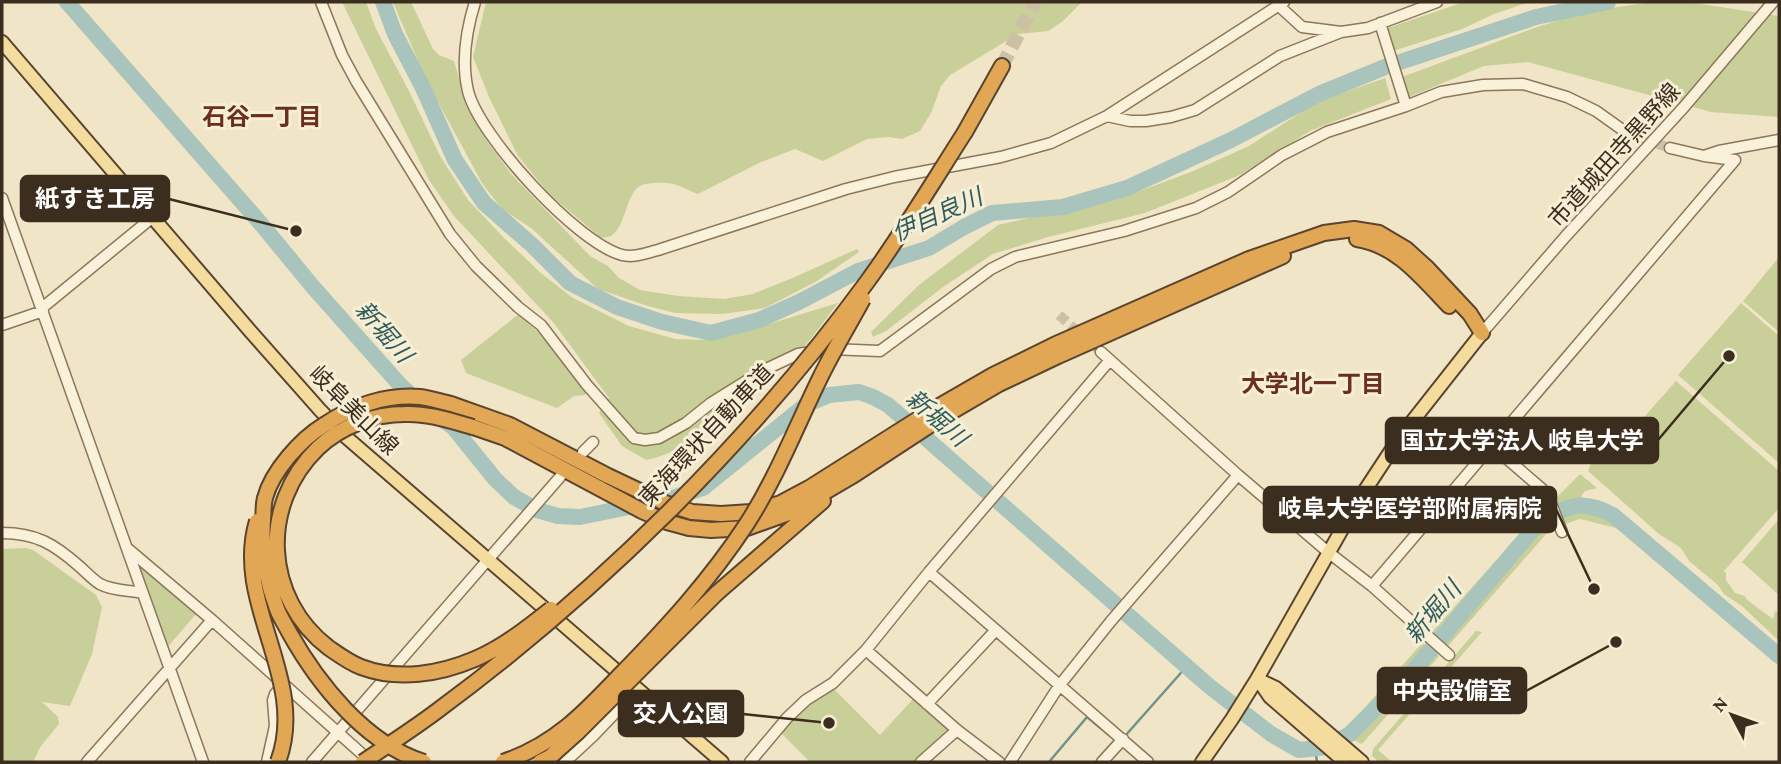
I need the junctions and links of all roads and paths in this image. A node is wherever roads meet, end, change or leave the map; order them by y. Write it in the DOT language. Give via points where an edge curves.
graph roads {
  1 [pos="320,2"];
  2 [pos="475,2"];
  3 [pos="1437,2"];
  4 [pos="1773,2"];
  5 [pos="1281,4"];
  6 [pos="1381,27"];
  7 [pos="1342,32"];
  8 [pos="2,42"];
  9 [pos="1002,66"];
  10 [pos="1405,103"];
  11 [pos="1107,116"];
  12 [pos="1627,133"];
  13 [pos="1779,140"];
  14 [pos="1670,148"];
  15 [pos="1704,156"];
  16 [pos="2,198"];
  17 [pos="153,217"];
  18 [pos="892,245"];
  19 [pos="42,309"];
  20 [pos="2,325"];
  21 [pos="1482,333"];
  22 [pos="1101,352"];
  23 [pos="1110,360"];
  24 [pos="898,439"];
  25 [pos="593,442"];
  26 [pos="1491,445"];
  27 [pos="583,452"];
  28 [pos="853,475"];
  29 [pos="1238,475"];
  30 [pos="560,477"];
  31 [pos="265,498"];
  32 [pos="660,524"];
  33 [pos="1562,532"];
  34 [pos="2,533"];
  35 [pos="127,548"];
  36 [pos="1328,552"];
  37 [pos="488,561"];
  38 [pos="929,572"];
  39 [pos="1372,586"];
  40 [pos="142,593"];
  41 [pos="212,620"];
  42 [pos="995,631"];
  43 [pos="866,650"];
  44 [pos="1449,655"];
  45 [pos="170,669"];
  46 [pos="1257,679"];
  47 [pos="283,685"];
  48 [pos="1059,686"];
  49 [pos="637,690"];
  50 [pos="927,704"];
  51 [pos="957,730"];
  52 [pos="337,733"];
  53 [pos="1123,739"];
  54 [pos="1351,760"];
  55 [pos="87,762"];
  56 [pos="204,762"];
  57 [pos="267,762"];
  58 [pos="278,762"];
  59 [pos="312,762"];
  60 [pos="363,762"];
  61 [pos="371,762"];
  62 [pos="424,762"];
  63 [pos="503,762"];
  64 [pos="540,762"];
  65 [pos="565,762"];
  66 [pos="722,762"];
  67 [pos="750,762"];
  68 [pos="921,762"];
  69 [pos="999,762"];
  70 [pos="1010,762"];
  71 [pos="1102,762"];
  72 [pos="1148,762"];
  73 [pos="1202,762"];
  1 -- 10 [label="street" via="356,81 450,234 476,266 541,325 634,438 645,440 686,424 711,403 798,354 830,349 880,351 1015,257 1124,232 1196,208 1327,132"];
  2 -- 11 [label="street" via="463,64 468,94 484,125 553,207 585,235 629,256 846,189 1051,143"];
  3 -- 6 [label="street"];
  4 -- 21 [label="street, 市道城田寺黒野線"];
  5 -- 7 [label="street" via="1302,27"];
  5 -- 11 [label="street"];
  6 -- 7 [label="street"];
  6 -- 10 [label="street"];
  7 -- 11 [label="street" via="1280,56 1195,110 1146,121"];
  8 -- 17 [label="main road, 岐阜美山線"];
  9 -- 18 [label="highway, 東海環状自動車道, bridge"];
  10 -- 12 [label="street" via="1483,85 1523,84 1567,97"];
  13 -- 15 [label="street"];
  14 -- 15 [label="street"];
  15 -- 26 [label="street" via="1735,160"];
  16 -- 19 [label="street"];
  17 -- 19 [label="street"];
  17 -- 37 [label="main road, 岐阜美山線" via="320,410"];
  18 -- 32 [label="highway, 東海環状自動車道, bridge" via="771,401"];
  18 -- 63 [label="highway, bridge" via="767,488 726,556 674,620 578,718 524,755"];
  19 -- 20 [label="street"];
  19 -- 35 [label="street"];
  21 -- 24 [label="highway" via="1470,314 1406,249 1379,233 1354,229 1324,233 1249,259 1054,345 993,375"];
  21 -- 36 [label="main road" via="1400,437"];
  22 -- 23 [label="street"];
  23 -- 29 [label="street"];
  23 -- 38 [label="street"];
  24 -- 28 [label="highway"];
  24 -- 31 [label="highway, bridge" via="781,503 751,512 692,512 664,503 510,425 451,404 398,398 340,414 304,440"];
  25 -- 27 [label="street"];
  26 -- 33 [label="street" via="1542,489"];
  26 -- 39 [label="street"];
  28 -- 32 [label="highway" via="789,513 747,528 711,530"];
  28 -- 64 [label="highway, bridge" via="717,593 578,732"];
  29 -- 36 [label="street"];
  29 -- 48 [label="street"];
  30 -- 37 [label="street"];
  31 -- 58 [label="highway, bridge" via="256,524 251,572 284,695 283,748"];
  31 -- 62 [label="highway, bridge" via="263,546 269,586 296,645 350,715 396,751"];
  32 -- 32 [label="highway, bridge" via="514,443 423,415 384,415 349,427 308,458 294,478 278,519 276,545 288,597 315,637 360,667 419,674 447,669 504,644"];
  32 -- 60 [label="highway, 東海環状自動車道, bridge" via="518,648"];
  34 -- 40 [label="street" via="35,537 112,590"];
  35 -- 40 [label="street"];
  35 -- 41 [label="street"];
  36 -- 39 [label="street"];
  36 -- 46 [label="main road"];
  37 -- 49 [label="main road, 岐阜美山線"];
  37 -- 52 [label="street"];
  38 -- 42 [label="street"];
  38 -- 43 [label="street"];
  39 -- 44 [label="street"];
  40 -- 45 [label="street"];
  41 -- 45 [label="street"];
  41 -- 47 [label="street"];
  42 -- 48 [label="street"];
  42 -- 50 [label="street"];
  43 -- 50 [label="street"];
  43 -- 67 [label="street" via="787,718"];
  45 -- 55 [label="street"];
  45 -- 56 [label="street"];
  46 -- 54 [label="main road" via="1270,697 1316,737"];
  46 -- 54 [label="main road" via="1276,688"];
  46 -- 73 [label="main road"];
  47 -- 52 [label="street"];
  47 -- 57 [label="street" via="273,700 275,726"];
  48 -- 53 [label="street"];
  48 -- 70 [label="street"];
  49 -- 65 [label="street"];
  49 -- 66 [label="main road, 岐阜美山線"];
  50 -- 51 [label="street"];
  51 -- 68 [label="street"];
  51 -- 69 [label="street"];
  52 -- 59 [label="street"];
  52 -- 61 [label="street"];
  53 -- 71 [label="street"];
  53 -- 72 [label="street"];
}
